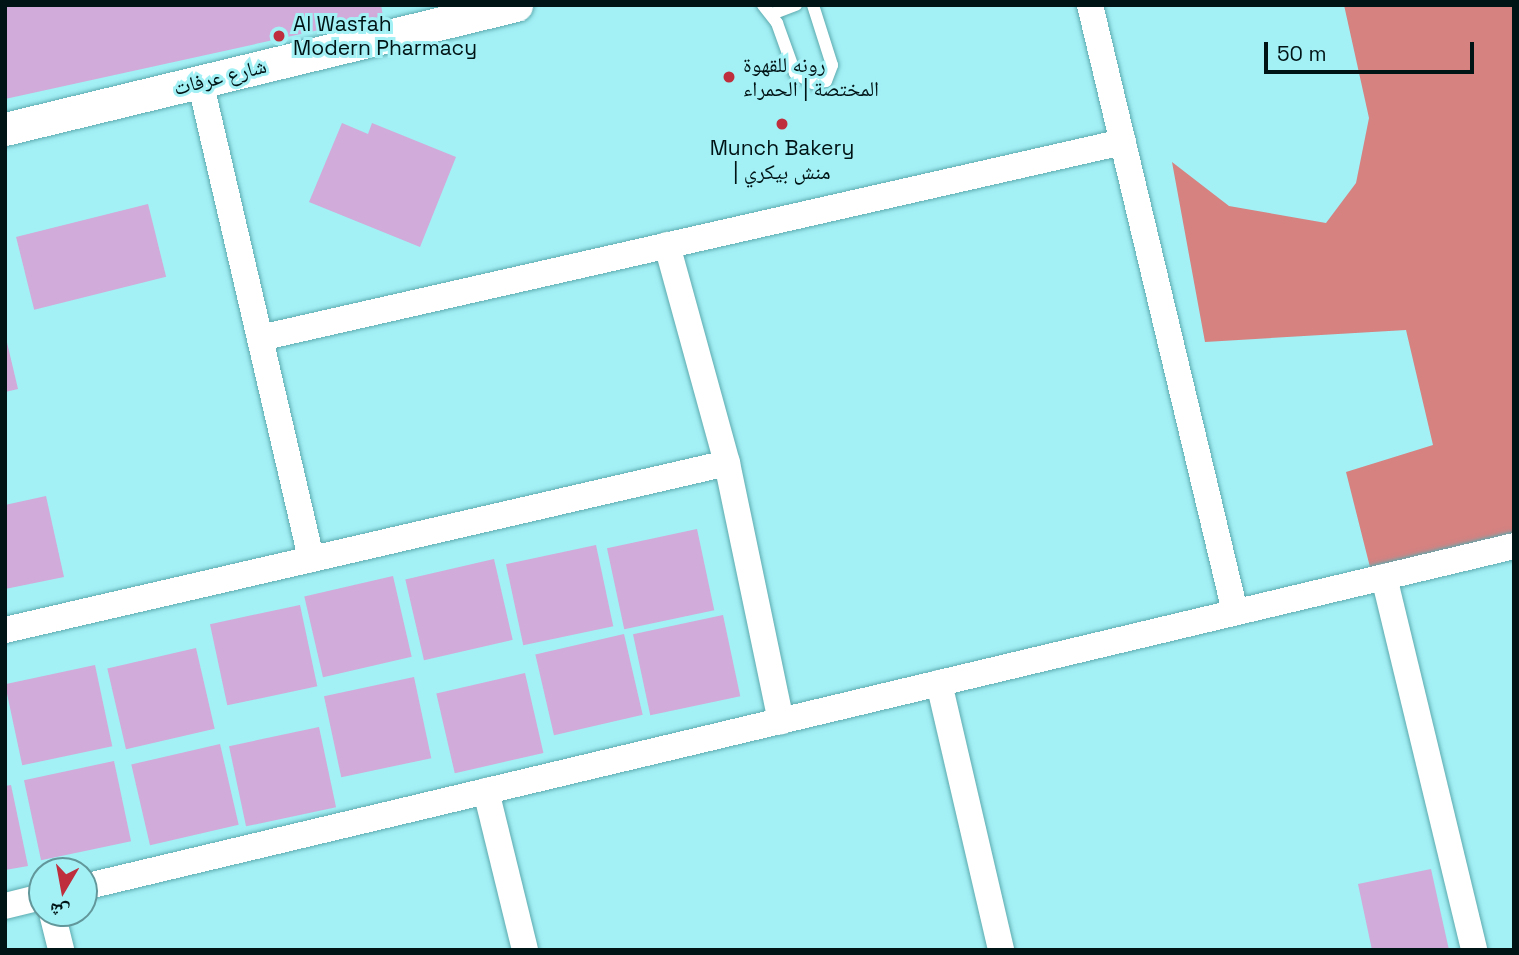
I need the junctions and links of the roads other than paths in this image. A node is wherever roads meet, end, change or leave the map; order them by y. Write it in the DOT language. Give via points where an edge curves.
graph roads {
  1 [pos="516,5"];
  2 [pos="796,5"];
  3 [pos="813,5"];
  4 [pos="1090,5"];
  5 [pos="767,10"];
  6 [pos="433,15"];
  7 [pos="200,82"];
  8 [pos="5,129"];
  9 [pos="1123,142"];
  10 [pos="667,245"];
  11 [pos="260,338"];
  12 [pos="727,463"];
  13 [pos="1514,546"];
  14 [pos="311,559"];
  15 [pos="1384,577"];
  16 [pos="1235,612"];
  17 [pos="5,630"];
  18 [pos="939,683"];
  19 [pos="781,721"];
  20 [pos="486,791"];
  21 [pos="98,884"];
  22 [pos="28,900"];
  23 [pos="5,906"];
  24 [pos="55,927"];
  25 [pos="61,950"];
  26 [pos="525,950"];
  27 [pos="1001,950"];
  28 [pos="1474,950"];
  1 -- 6 [label="street, شارع عرفات"];
  2 -- 5 [label="lane"];
  3 -- 5 [label="lane" via="832,65 826,81 802,81 794,73"];
  4 -- 9 [label="street"];
  6 -- 7 [label="street, شارع عرفات"];
  7 -- 8 [label="street, شارع عرفات"];
  7 -- 11 [label="street"];
  9 -- 10 [label="street"];
  9 -- 16 [label="street"];
  10 -- 11 [label="street"];
  10 -- 12 [label="street"];
  11 -- 14 [label="street"];
  12 -- 14 [label="street"];
  12 -- 19 [label="street"];
  13 -- 15 [label="street"];
  14 -- 17 [label="street"];
  15 -- 16 [label="street"];
  15 -- 28 [label="street"];
  16 -- 18 [label="street"];
  18 -- 19 [label="street"];
  18 -- 27 [label="street"];
  19 -- 20 [label="street"];
  20 -- 21 [label="street"];
  20 -- 26 [label="street"];
  22 -- 23 [label="street"];
  24 -- 25 [label="street"];
}
